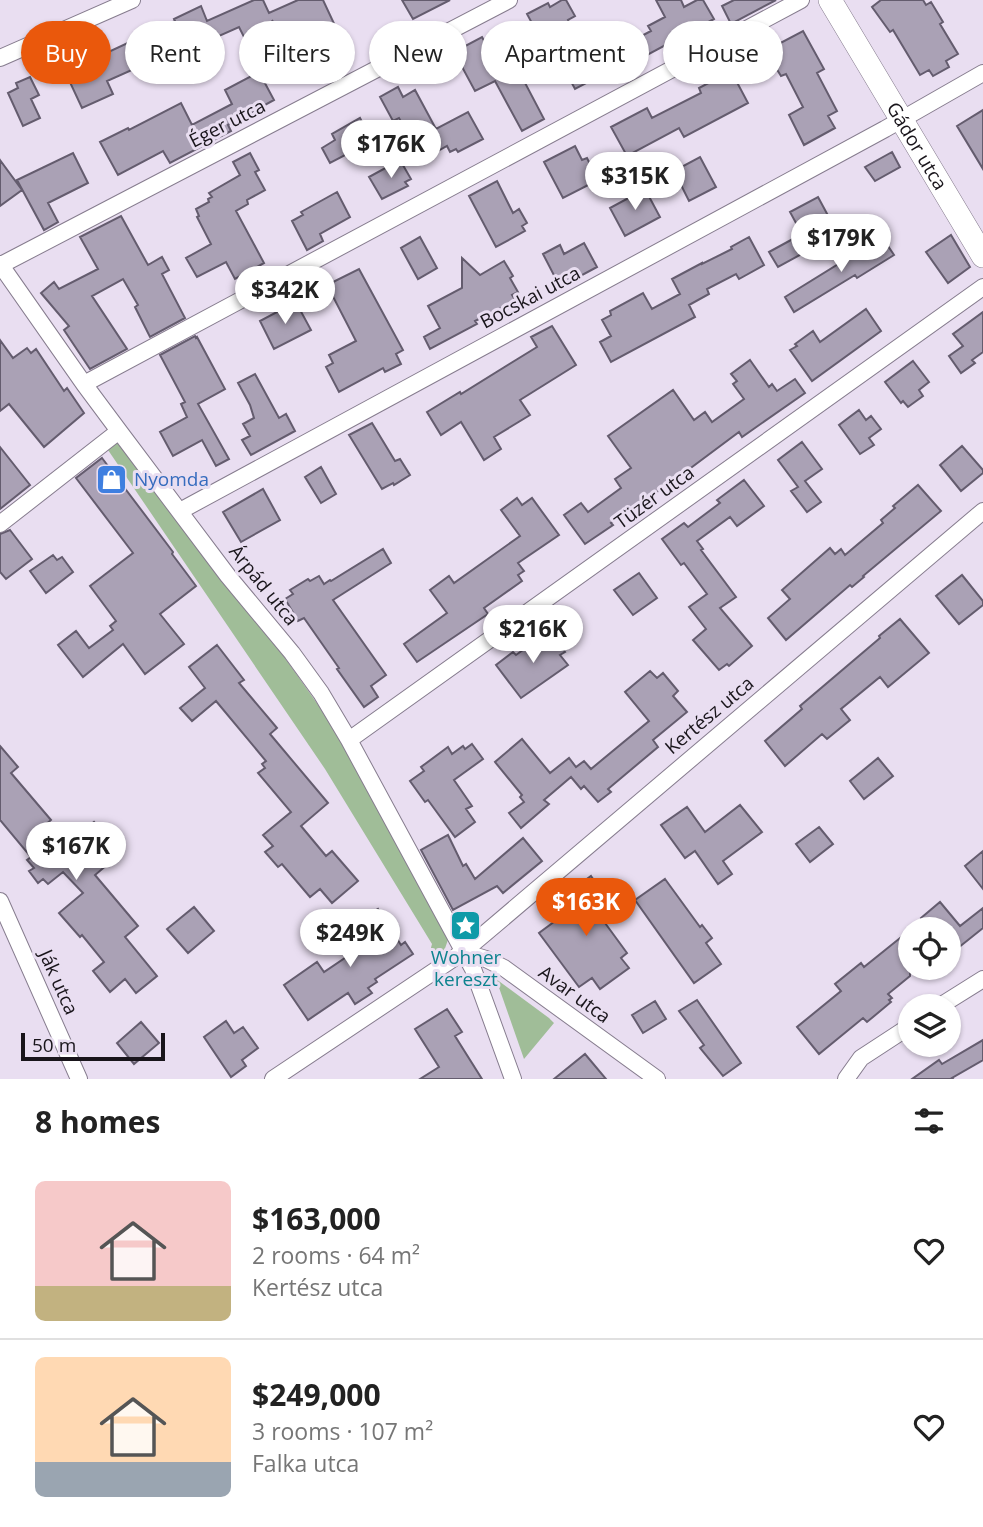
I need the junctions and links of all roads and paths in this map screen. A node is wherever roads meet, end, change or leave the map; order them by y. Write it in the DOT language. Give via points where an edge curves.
graph roads {
  1 [pos="132,0"];
  2 [pos="509,0"];
  3 [pos="801,0"];
  4 [pos="830,0"];
  5 [pos="0,58"];
  6 [pos="983,73"];
  7 [pos="900,120"];
  8 [pos="983,256"];
  9 [pos="0,264"];
  10 [pos="983,287"];
  11 [pos="84,384"];
  12 [pos="119,431"];
  13 [pos="180,511"];
  14 [pos="983,511"];
  15 [pos="0,524"];
  16 [pos="349,740"];
  17 [pos="0,901"];
  18 [pos="463,952"];
  19 [pos="983,979"];
  20 [pos="959,994"];
  21 [pos="898,1034"];
  22 [pos="79,1079"];
  23 [pos="273,1079"];
  24 [pos="513,1079"];
  25 [pos="657,1079"];
  26 [pos="846,1079"];
  1 -- 5 [label="street"];
  2 -- 9 [label="street, Éger utca"];
  3 -- 11 [label="street"];
  4 -- 7 [label="street, Gádor utca"];
  6 -- 7 [label="street, Bocskai utca"];
  7 -- 8 [label="street, Gádor utca"];
  7 -- 13 [label="street, Bocskai utca"];
  9 -- 11 [label="street, Árpád utca"];
  10 -- 16 [label="street, Tüzér utca"];
  11 -- 12 [label="street, Árpád utca"];
  12 -- 13 [label="street, Árpád utca"];
  12 -- 15 [label="street"];
  13 -- 16 [label="street, Árpád utca" via="292,653"];
  14 -- 18 [label="street, Kertész utca"];
  16 -- 18 [label="street, Árpád utca"];
  17 -- 22 [label="street, Ják utca"];
  18 -- 23 [label="street, Kertész utca"];
  18 -- 24 [label="street, Árpád utca" via="474,969"];
  18 -- 25 [label="street, Avar utca" via="504,968"];
  19 -- 20 [label="street"];
  21 -- 26 [label="street" via="861,1058"];
}
